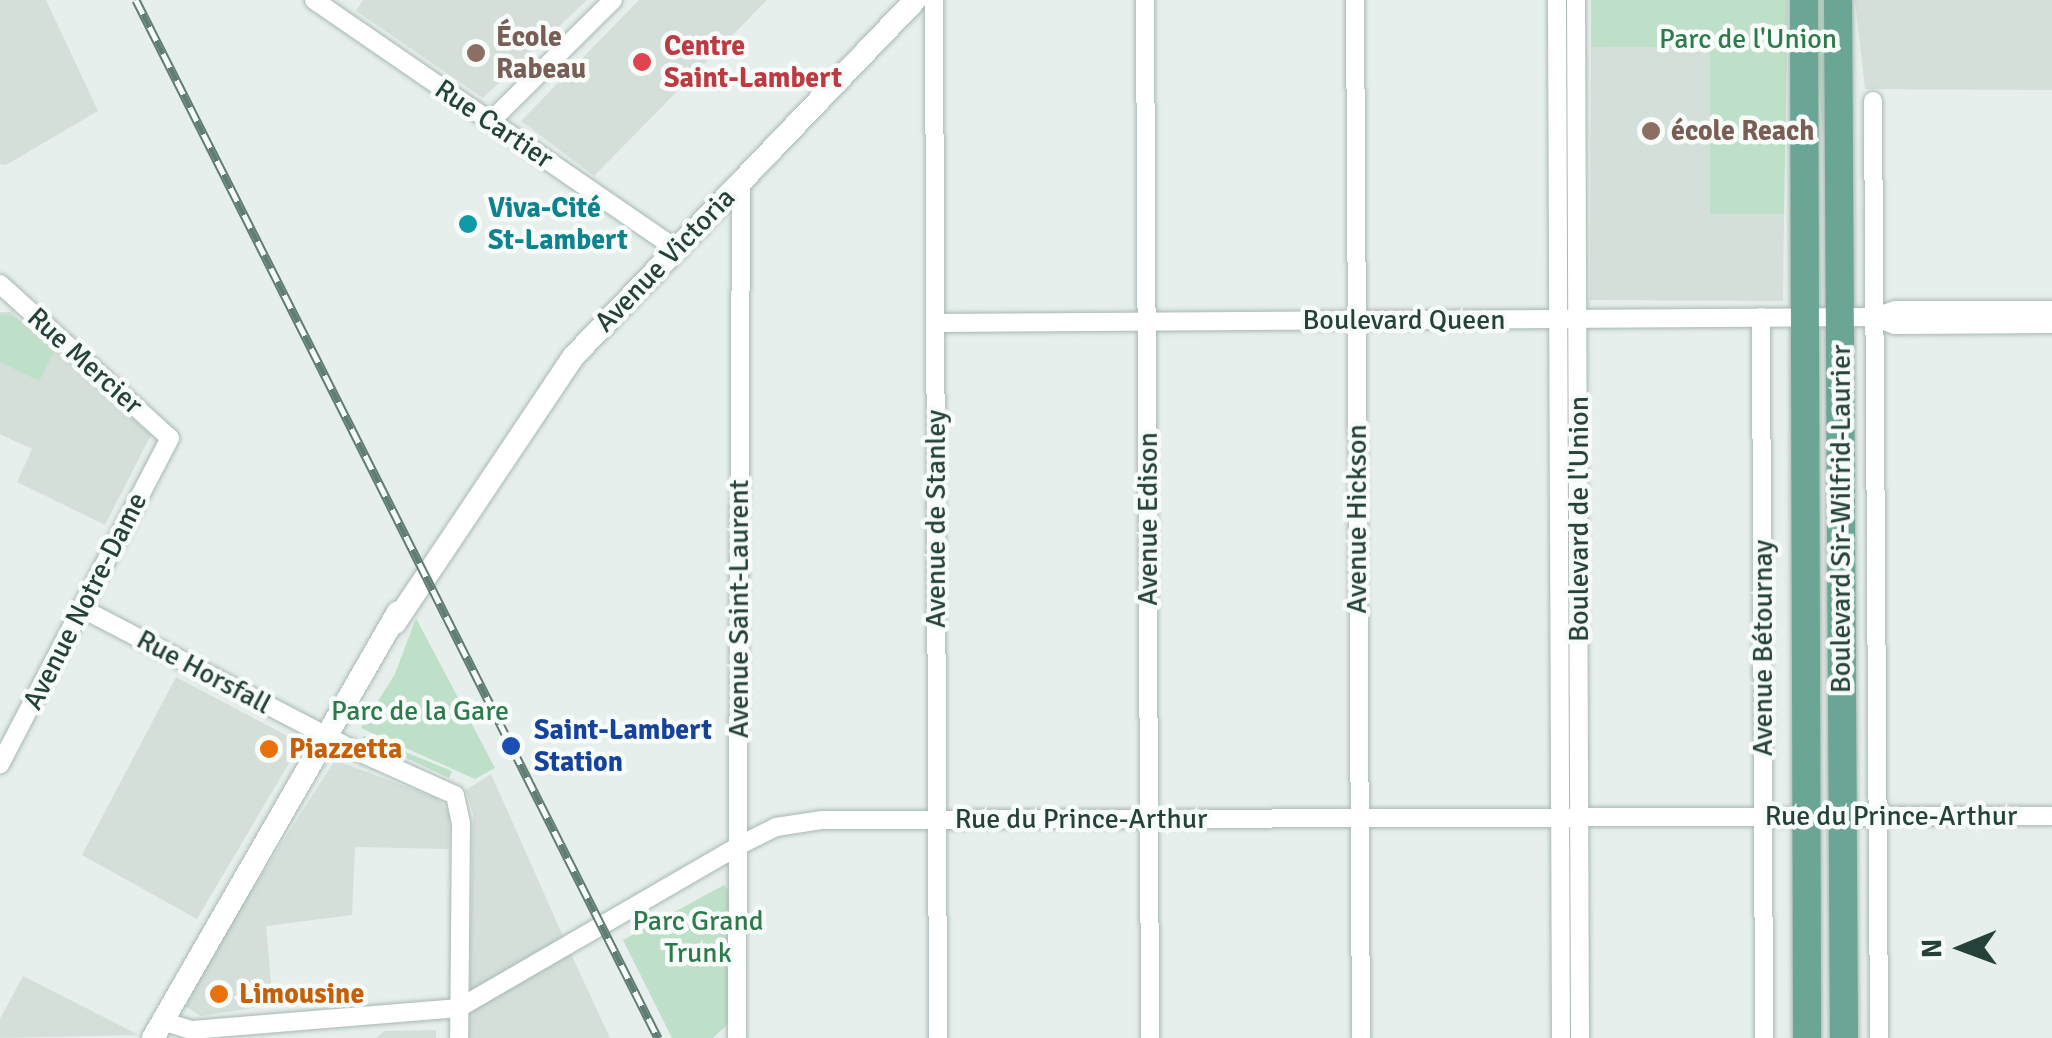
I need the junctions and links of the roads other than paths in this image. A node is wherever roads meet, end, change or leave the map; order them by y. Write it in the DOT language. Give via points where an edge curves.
graph roads {
  1 [pos="314,0"];
  2 [pos="613,0"];
  3 [pos="915,0"];
  4 [pos="934,0"];
  5 [pos="1145,0"];
  6 [pos="1355,0"];
  7 [pos="1557,0"];
  8 [pos="1576,0"];
  9 [pos="1804,0"];
  10 [pos="1838,0"];
  11 [pos="1873,100"];
  12 [pos="491,122"];
  13 [pos="741,179"];
  14 [pos="674,247"];
  15 [pos="0,284"];
  16 [pos="2052,310"];
  17 [pos="1761,317"];
  18 [pos="1804,317"];
  19 [pos="1840,317"];
  20 [pos="1874,317"];
  21 [pos="1559,318"];
  22 [pos="1578,318"];
  23 [pos="1356,320"];
  24 [pos="1146,322"];
  25 [pos="935,323"];
  26 [pos="2052,324"];
  27 [pos="170,438"];
  28 [pos="81,608"];
  29 [pos="328,736"];
  30 [pos="0,764"];
  31 [pos="1878,814"];
  32 [pos="1806,815"];
  33 [pos="1842,815"];
  34 [pos="1580,816"];
  35 [pos="1764,816"];
  36 [pos="2052,816"];
  37 [pos="1560,817"];
  38 [pos="1149,818"];
  39 [pos="1360,818"];
  40 [pos="937,820"];
  41 [pos="738,846"];
  42 [pos="459,1008"];
  43 [pos="158,1030"];
  44 [pos="459,1038"];
  45 [pos="737,1038"];
  46 [pos="938,1038"];
  47 [pos="1150,1038"];
  48 [pos="1361,1038"];
  49 [pos="1561,1038"];
  50 [pos="1580,1038"];
  51 [pos="1764,1038"];
  52 [pos="1808,1038"];
  53 [pos="1844,1038"];
  54 [pos="1879,1038"];
  1 -- 12 [label="street, Rue Cartier"];
  2 -- 12 [label="street"];
  3 -- 13 [label="street, Avenue Victoria"];
  4 -- 25 [label="street, Avenue de Stanley"];
  5 -- 24 [label="street, Avenue Edison"];
  6 -- 23 [label="street, Avenue Hickson"];
  7 -- 21 [label="street, Boulevard de l'Union"];
  8 -- 22 [label="street, Boulevard de l'Union"];
  9 -- 18 [label="main road, Boulevard Sir-Wilfrid-Laurier"];
  10 -- 19 [label="main road, Boulevard Sir-Wilfrid-Laurier"];
  11 -- 20 [label="street"];
  12 -- 14 [label="street, Rue Cartier"];
  13 -- 14 [label="street, Avenue Victoria"];
  13 -- 41 [label="street, Avenue Saint-Laurent"];
  14 -- 29 [label="street, Avenue Victoria" via="574,356 445,545 428,583 395,623"];
  15 -- 27 [label="street, Rue Mercier"];
  16 -- 20 [label="street, Boulevard Queen" via="1895,310"];
  17 -- 18 [label="street, Boulevard Queen"];
  17 -- 22 [label="street, Boulevard Queen"];
  17 -- 35 [label="street, Avenue Bétournay"];
  18 -- 19 [label="street, Boulevard Queen"];
  18 -- 32 [label="main road, Boulevard Sir-Wilfrid-Laurier"];
  19 -- 20 [label="street, Boulevard Queen"];
  19 -- 33 [label="main road, Boulevard Sir-Wilfrid-Laurier"];
  20 -- 26 [label="street, Boulevard Queen" via="1895,325"];
  20 -- 31 [label="street"];
  21 -- 22 [label="street, Boulevard Queen"];
  21 -- 23 [label="street, Boulevard Queen"];
  21 -- 37 [label="street, Boulevard de l'Union"];
  22 -- 34 [label="street, Boulevard de l'Union"];
  23 -- 24 [label="street, Boulevard Queen"];
  23 -- 39 [label="street, Avenue Hickson"];
  24 -- 25 [label="street, Boulevard Queen"];
  24 -- 38 [label="street, Avenue Edison"];
  25 -- 40 [label="street, Avenue de Stanley"];
  27 -- 28 [label="street, Avenue Notre-Dame"];
  28 -- 29 [label="street, Rue Horsfall"];
  28 -- 30 [label="street, Avenue Notre-Dame"];
  29 -- 42 [label="street, Rue Horsfall" via="443,787 459,801"];
  29 -- 43 [label="street, Avenue Victoria"];
  31 -- 33 [label="street, Rue du Prince-Arthur"];
  31 -- 36 [label="street, Rue du Prince-Arthur"];
  31 -- 54 [label="street"];
  32 -- 33 [label="street, Rue du Prince-Arthur"];
  32 -- 35 [label="street, Rue du Prince-Arthur"];
  32 -- 52 [label="main road, Boulevard Sir-Wilfrid-Laurier"];
  33 -- 53 [label="main road, Boulevard Sir-Wilfrid-Laurier"];
  34 -- 35 [label="street, Rue du Prince-Arthur"];
  34 -- 37 [label="street, Rue du Prince-Arthur"];
  34 -- 50 [label="street, Boulevard de l'Union"];
  35 -- 51 [label="street, Avenue Bétournay"];
  37 -- 39 [label="street, Rue du Prince-Arthur"];
  37 -- 49 [label="street, Boulevard de l'Union"];
  38 -- 39 [label="street, Rue du Prince-Arthur"];
  38 -- 40 [label="street, Rue du Prince-Arthur"];
  38 -- 47 [label="street, Avenue Edison"];
  39 -- 48 [label="street, Avenue Hickson"];
  40 -- 41 [label="street, Rue du Prince-Arthur" via="822,820 776,827"];
  40 -- 46 [label="street, Avenue de Stanley"];
  41 -- 42 [label="street, Rue du Prince-Arthur"];
  41 -- 45 [label="street, Avenue Saint-Laurent"];
  42 -- 43 [label="street, Rue du Prince-Arthur"];
  42 -- 44 [label="street"];
}
